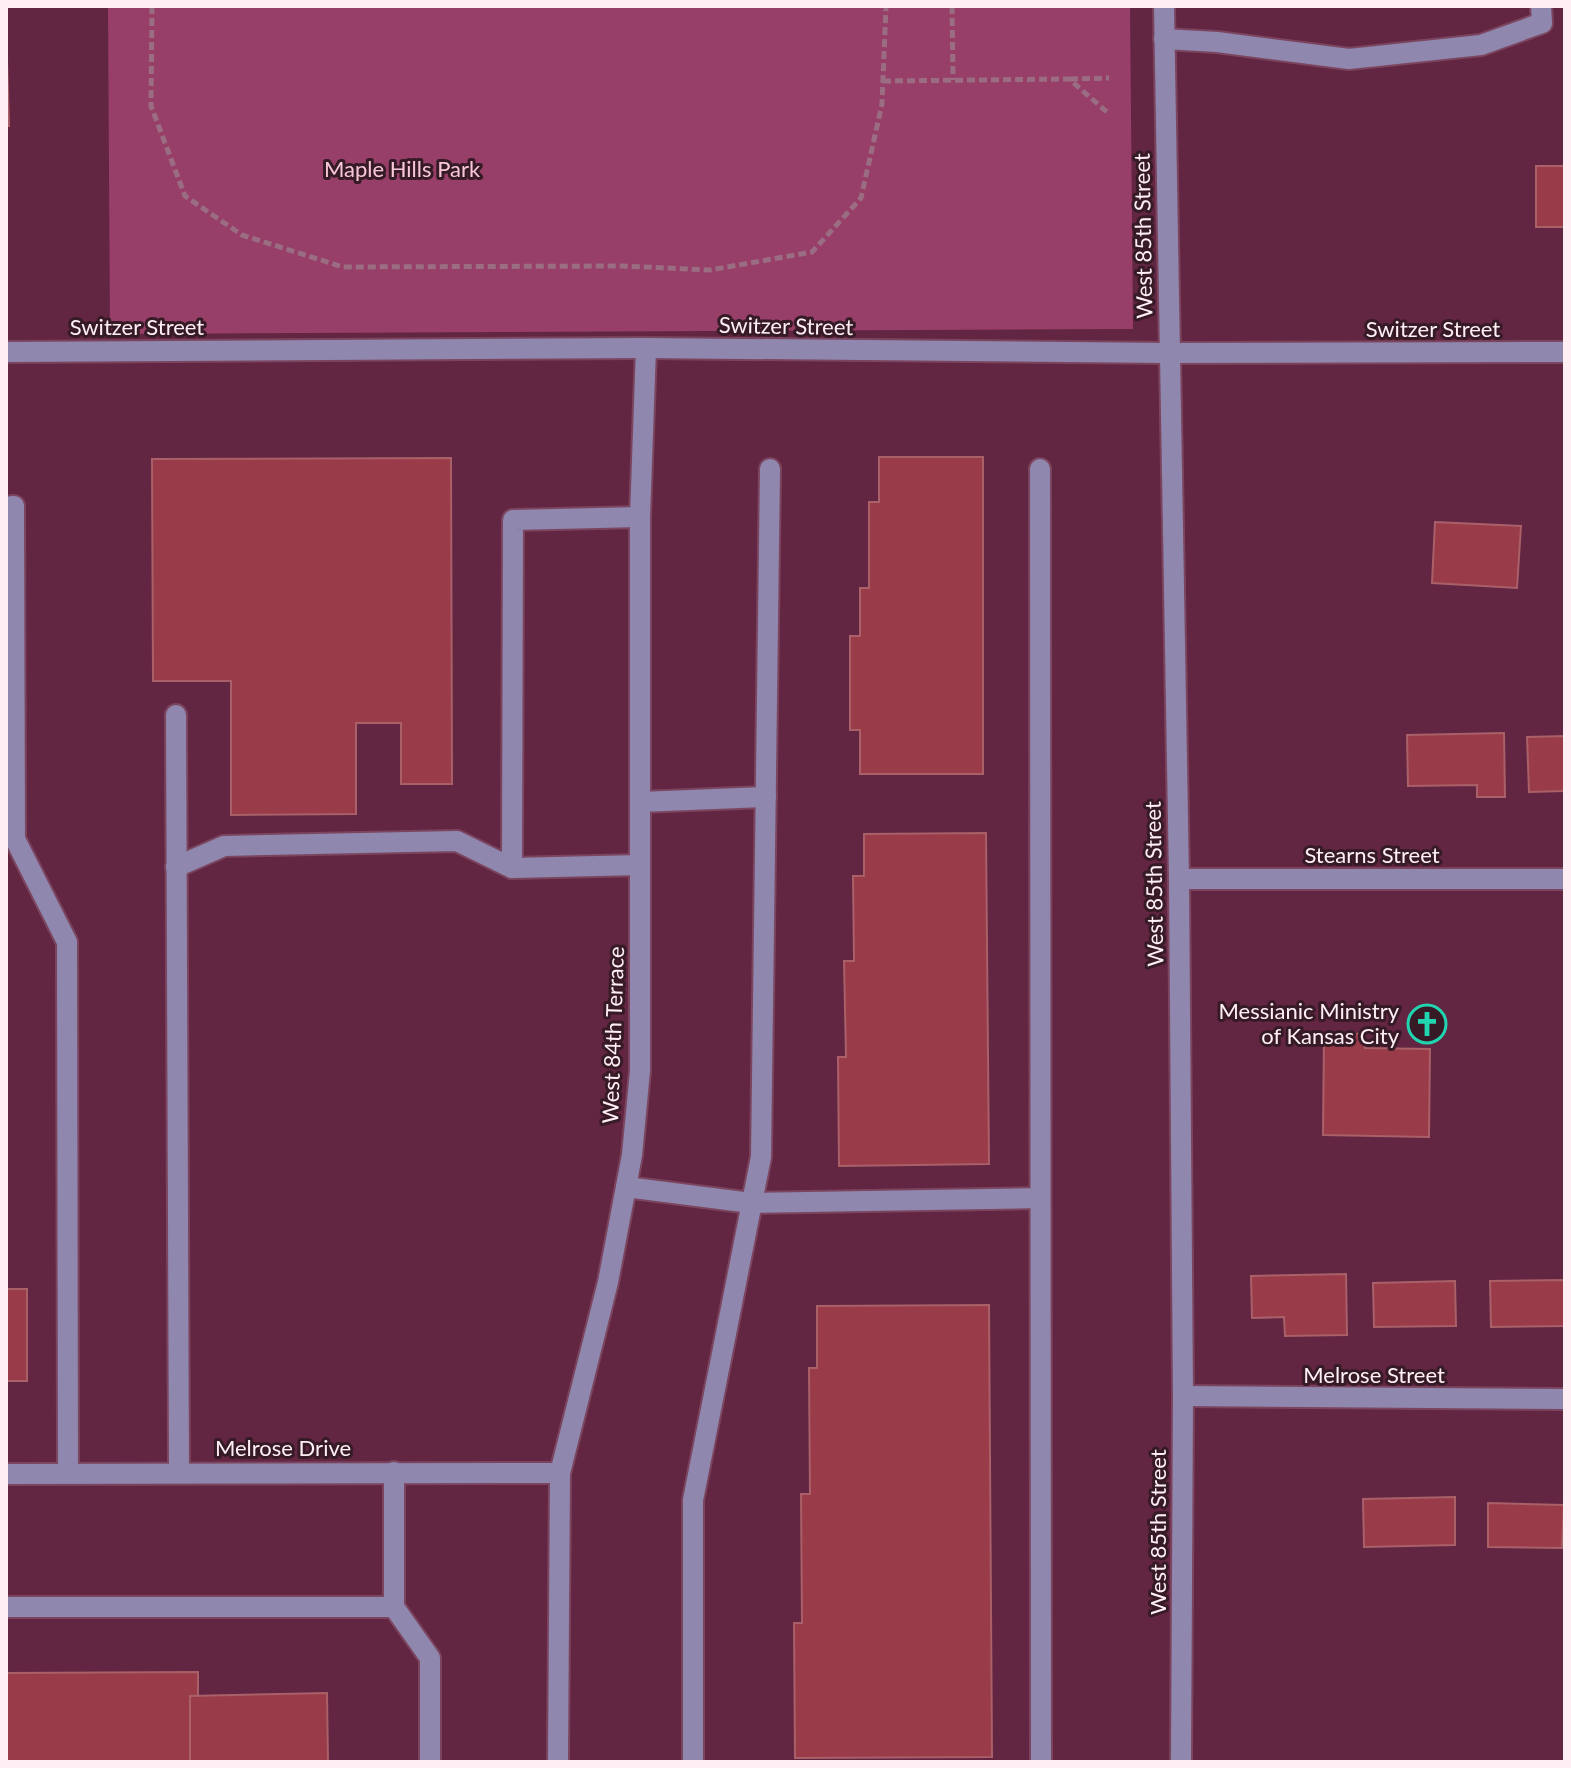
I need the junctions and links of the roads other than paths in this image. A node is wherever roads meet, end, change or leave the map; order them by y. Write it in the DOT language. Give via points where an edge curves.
graph roads {
  1 [pos="1164,6"];
  2 [pos="1541,6"];
  3 [pos="1164,39"];
  4 [pos="646,348"];
  5 [pos="6,352"];
  6 [pos="1565,352"];
  7 [pos="1169,353"];
  8 [pos="770,469"];
  9 [pos="1040,469"];
  10 [pos="6,507"];
  11 [pos="640,517"];
  12 [pos="176,715"];
  13 [pos="766,797"];
  14 [pos="640,802"];
  15 [pos="640,865"];
  16 [pos="176,867"];
  17 [pos="512,868"];
  18 [pos="1179,879"];
  19 [pos="1565,879"];
  20 [pos="626,1187"];
  21 [pos="1040,1198"];
  22 [pos="751,1203"];
  23 [pos="1183,1396"];
  24 [pos="1565,1399"];
  25 [pos="394,1472"];
  26 [pos="68,1473"];
  27 [pos="179,1473"];
  28 [pos="560,1473"];
  29 [pos="6,1474"];
  30 [pos="6,1607"];
  31 [pos="394,1607"];
  32 [pos="430,1762"];
  33 [pos="558,1762"];
  34 [pos="693,1762"];
  35 [pos="1041,1762"];
  36 [pos="1181,1762"];
  1 -- 3 [label="street, West 85th Street"];
  2 -- 3 [label="street" via="1542,23 1481,45 1349,59"];
  3 -- 7 [label="street, West 85th Street"];
  4 -- 5 [label="street, Switzer Street"];
  4 -- 7 [label="street, Switzer Street"];
  4 -- 11 [label="street, West 84th Terrace"];
  6 -- 7 [label="street, Switzer Street"];
  7 -- 18 [label="street, West 85th Street"];
  8 -- 13 [label="street"];
  9 -- 21 [label="street"];
  10 -- 26 [label="street" via="14,506 15,839 67,942"];
  11 -- 14 [label="street, West 84th Terrace"];
  11 -- 17 [label="street" via="513,520"];
  12 -- 16 [label="street"];
  13 -- 14 [label="street"];
  13 -- 22 [label="street" via="761,1157"];
  14 -- 15 [label="street, West 84th Terrace"];
  15 -- 17 [label="street"];
  15 -- 20 [label="street, West 84th Terrace" via="640,1071"];
  16 -- 17 [label="street" via="224,846 457,841"];
  16 -- 27 [label="street"];
  18 -- 19 [label="street, Stearns Street"];
  18 -- 23 [label="street, West 85th Street"];
  20 -- 22 [label="street"];
  20 -- 28 [label="street, West 84th Terrace"];
  21 -- 22 [label="street"];
  21 -- 35 [label="street"];
  22 -- 34 [label="street" via="693,1500"];
  23 -- 24 [label="street, Melrose Street"];
  23 -- 36 [label="street, West 85th Street"];
  25 -- 27 [label="street, Melrose Drive"];
  25 -- 28 [label="street, Melrose Drive"];
  25 -- 31 [label="street"];
  26 -- 27 [label="street, Melrose Drive"];
  26 -- 29 [label="street, Melrose Drive"];
  28 -- 33 [label="street, West 84th Terrace"];
  30 -- 31 [label="street"];
  31 -- 32 [label="street" via="430,1658"];
}
